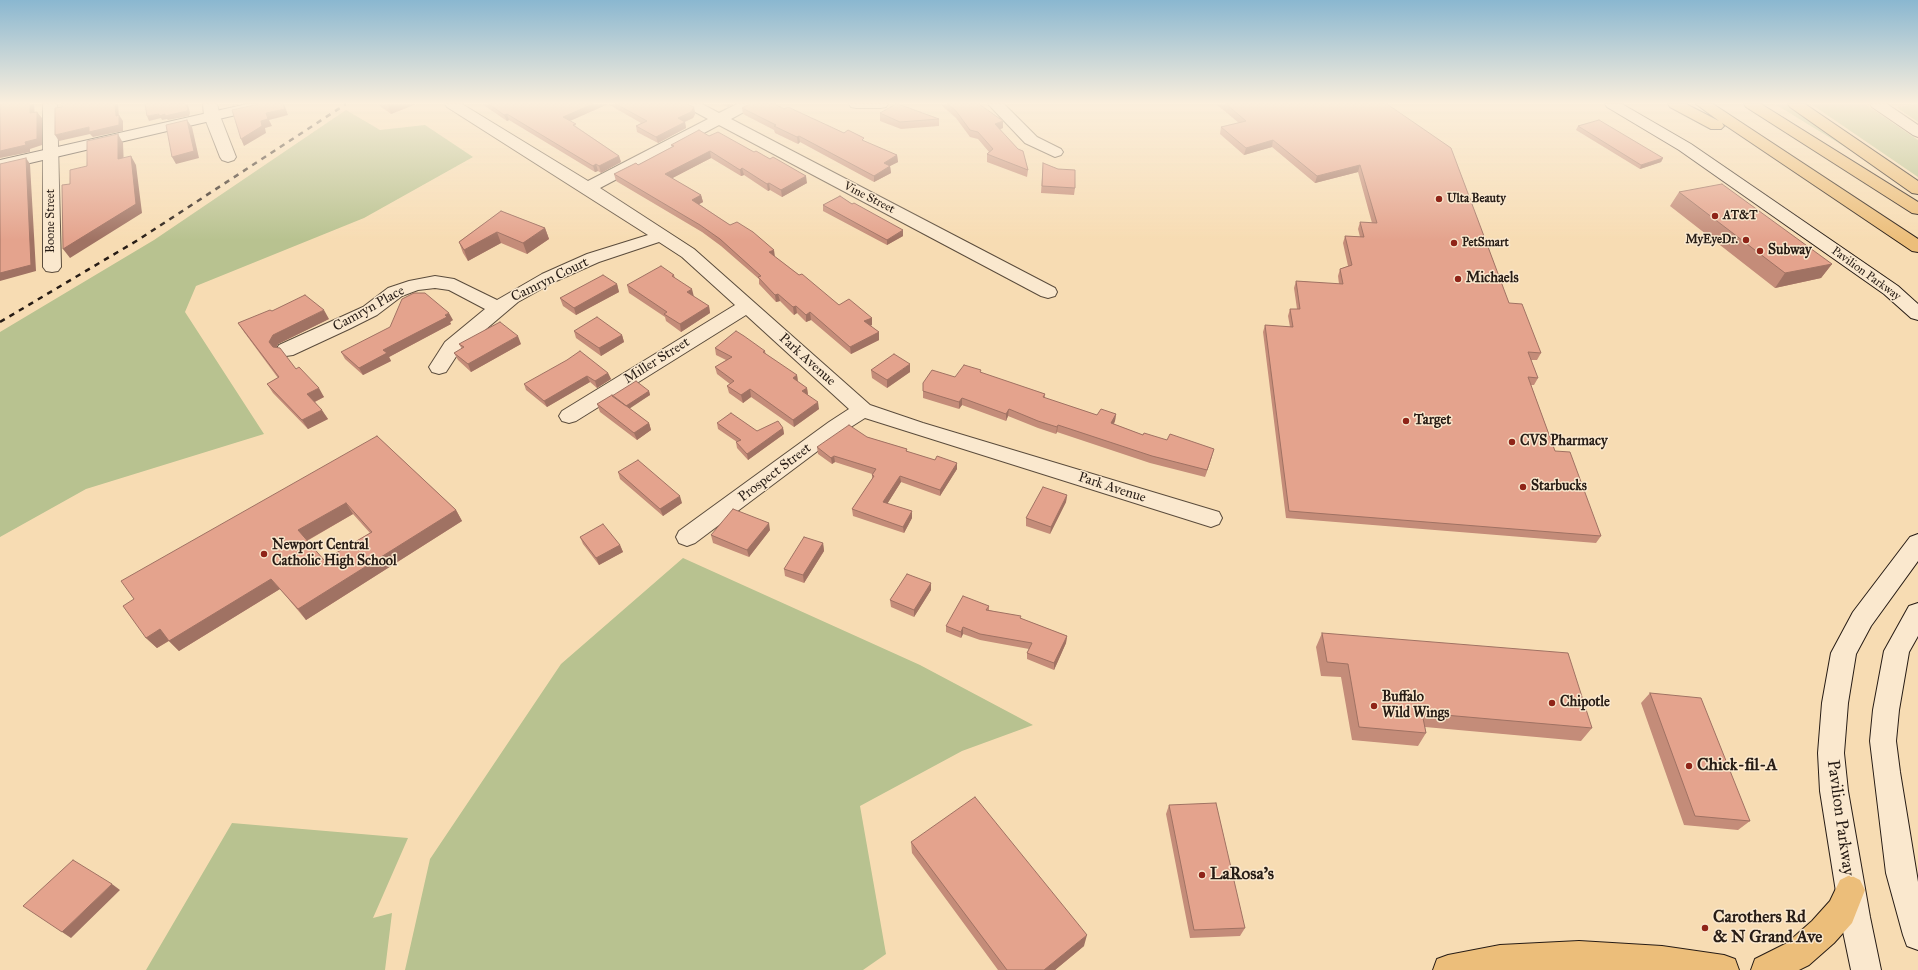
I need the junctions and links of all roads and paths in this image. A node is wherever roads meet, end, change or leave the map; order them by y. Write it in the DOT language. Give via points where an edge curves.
graph roads {
  1 [pos="51,149"];
  2 [pos="68,149"];
  3 [pos="225,149"];
  4 [pos="525,149"];
  5 [pos="662,149"];
  6 [pos="777,149"];
  7 [pos="1050,149"];
  8 [pos="1688,149"];
  9 [pos="1704,149"];
  10 [pos="1753,149"];
  11 [pos="1771,149"];
  12 [pos="1823,149"];
  13 [pos="1861,149"];
  14 [pos="1055,152"];
  15 [pos="51,154"];
  16 [pos="228,157"];
  17 [pos="1794,165"];
  18 [pos="0,166"];
  19 [pos="588,188"];
  20 [pos="1918,189"];
  21 [pos="1918,209"];
  22 [pos="661,236"];
  23 [pos="1918,247"];
  24 [pos="52,267"];
  25 [pos="1048,292"];
  26 [pos="1918,297"];
  27 [pos="746,306"];
  28 [pos="498,308"];
  29 [pos="1918,314"];
  30 [pos="286,350"];
  31 [pos="439,368"];
  32 [pos="863,410"];
  33 [pos="569,416"];
  34 [pos="1211,518"];
  35 [pos="687,537"];
  36 [pos="1918,543"];
  37 [pos="1918,613"];
  38 [pos="1850,890"];
  39 [pos="1918,935"];
  40 [pos="1448,970"];
  41 [pos="1724,970"];
  42 [pos="1766,970"];
  43 [pos="1866,970"];
  1 -- 15 [label="street, Boone Street"];
  2 -- 15 [label="street"];
  3 -- 16 [label="street"];
  4 -- 19 [label="street, Park Avenue"];
  5 -- 19 [label="street"];
  6 -- 25 [label="street, Vine Street"];
  7 -- 14 [label="street"];
  8 -- 29 [label="street, Pavilion Parkway" via="1891,290"];
  9 -- 26 [label="street, Pavilion Parkway"];
  10 -- 17 [label="main road"];
  11 -- 17 [label="main road"];
  12 -- 21 [label="main road"];
  13 -- 20 [label="main road"];
  15 -- 18 [label="street"];
  15 -- 24 [label="street, Boone Street"];
  17 -- 23 [label="main road"];
  19 -- 22 [label="street, Park Avenue"];
  22 -- 27 [label="street, Park Avenue" via="688,253"];
  22 -- 28 [label="street, Camryn Court" via="593,258 548,278"];
  27 -- 32 [label="street, Park Avenue"];
  27 -- 33 [label="street, Miller Street"];
  28 -- 30 [label="street, Camryn Place" via="454,285 435,282 415,285 395,292 370,311 342,326"];
  28 -- 31 [label="street, Camryn Court" via="452,347"];
  32 -- 34 [label="street, Park Avenue"];
  32 -- 35 [label="street, Prospect Street" via="836,427"];
  36 -- 38 [label="street, Pavilion Parkway" via="1862,619 1844,653 1835,702 1831,753 1834,791"];
  37 -- 39 [label="street" via="1897,650 1883,741 1901,872"];
  38 -- 42 [label="main road" via="1841,912 1823,932 1798,954"];
  38 -- 43 [label="street, Pavilion Parkway"];
  40 -- 41 [label="main road" via="1500,960 1579,956 1662,961"];
}
